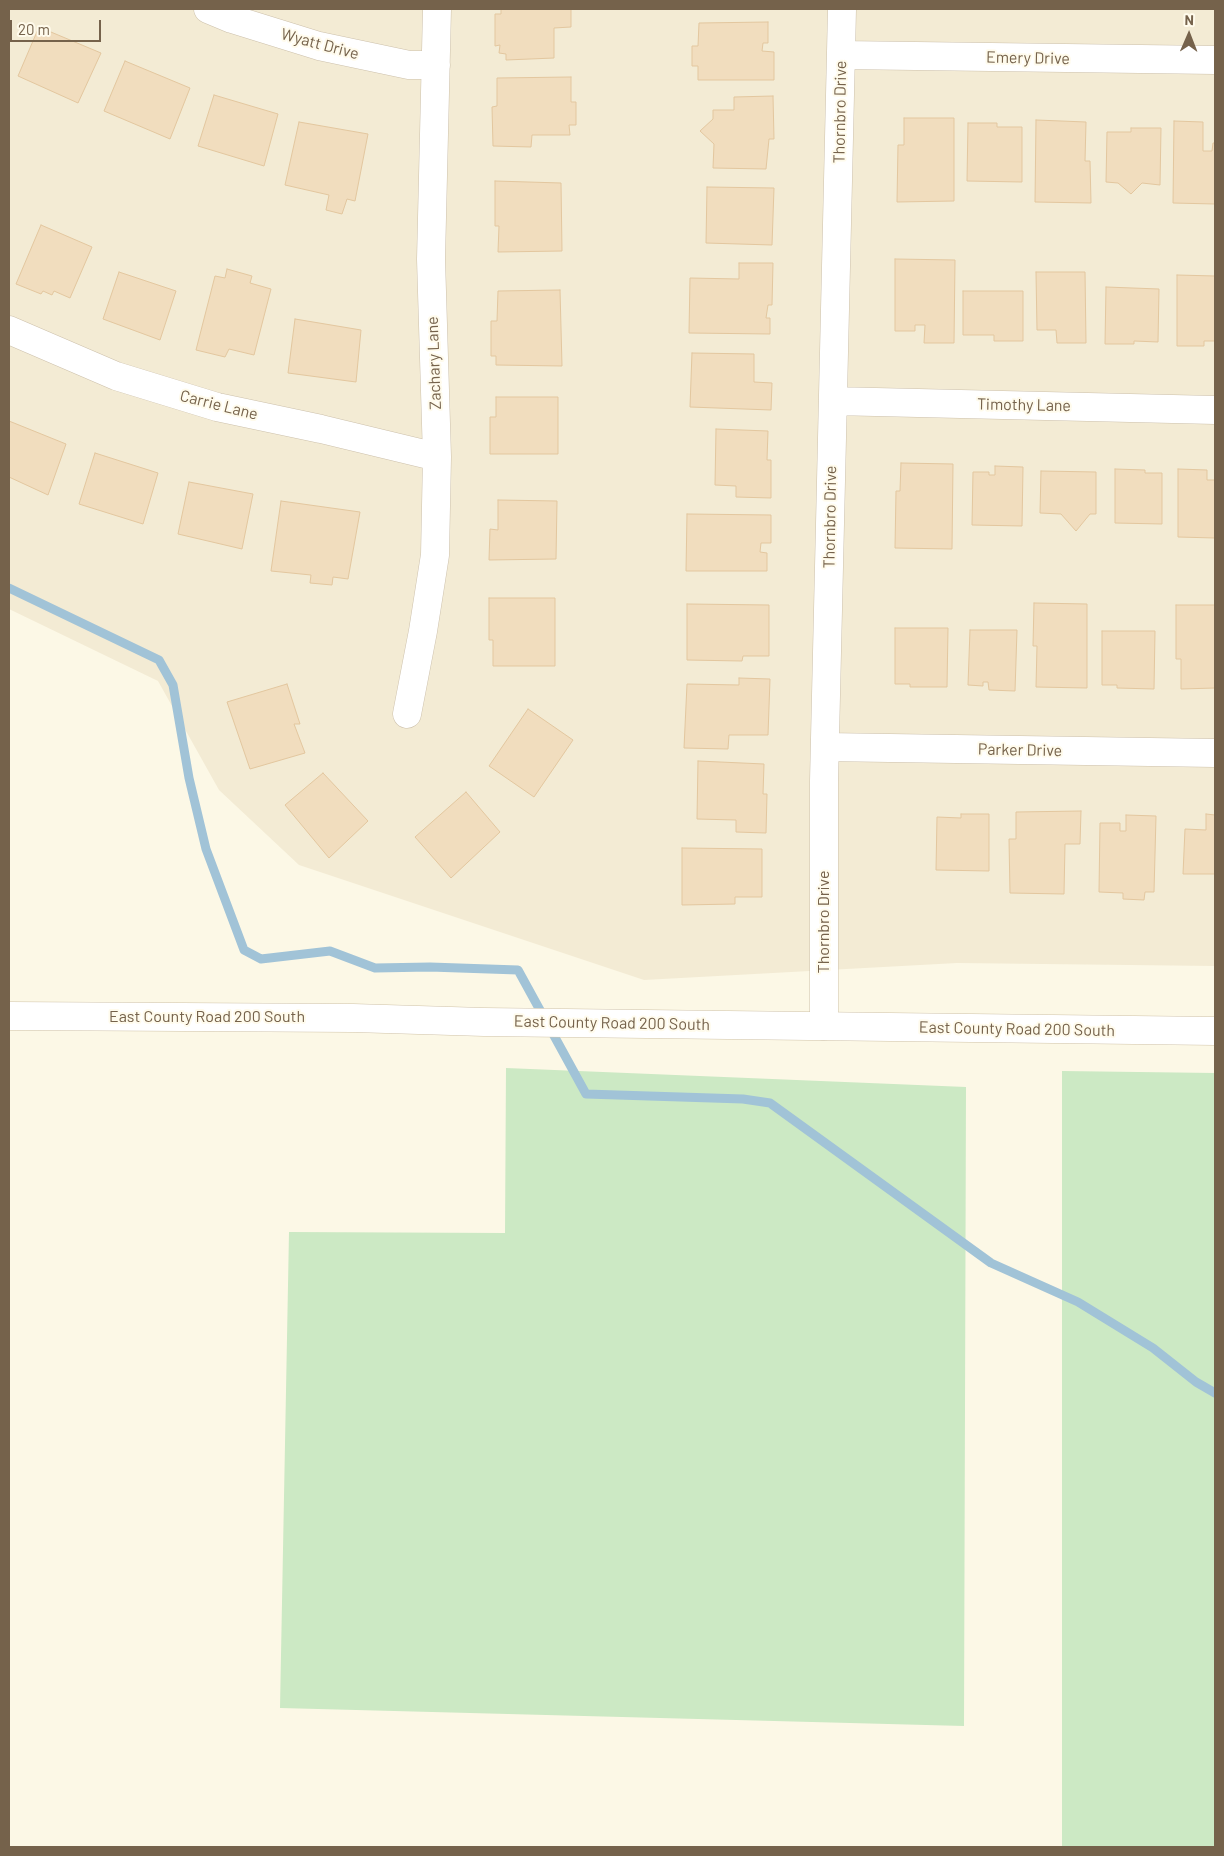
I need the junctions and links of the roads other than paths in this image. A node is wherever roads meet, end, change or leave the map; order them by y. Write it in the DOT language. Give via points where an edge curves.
graph roads {
  1 [pos="208,9"];
  2 [pos="437,9"];
  3 [pos="842,9"];
  4 [pos="841,55"];
  5 [pos="1215,60"];
  6 [pos="436,65"];
  7 [pos="9,330"];
  8 [pos="833,401"];
  9 [pos="1215,410"];
  10 [pos="437,457"];
  11 [pos="407,714"];
  12 [pos="825,747"];
  13 [pos="1215,752"];
  14 [pos="9,1016"];
  15 [pos="824,1026"];
  16 [pos="1215,1031"];
  1 -- 6 [label="street, Wyatt Drive" via="320,46 409,65"];
  2 -- 6 [label="street, Zachary Lane"];
  3 -- 4 [label="street, Thornbro Drive"];
  4 -- 5 [label="street, Emery Drive"];
  4 -- 8 [label="street, Thornbro Drive"];
  6 -- 10 [label="street, Zachary Lane" via="431,259"];
  7 -- 10 [label="street, Carrie Lane" via="116,376 217,407"];
  8 -- 9 [label="street, Timothy Lane"];
  8 -- 12 [label="street, Thornbro Drive"];
  10 -- 11 [label="street, Zachary Lane" via="435,555"];
  12 -- 13 [label="street, Parker Drive"];
  12 -- 15 [label="street, Thornbro Drive"];
  14 -- 15 [label="street, East County Road 200 South"];
  15 -- 16 [label="street, East County Road 200 South"];
}
